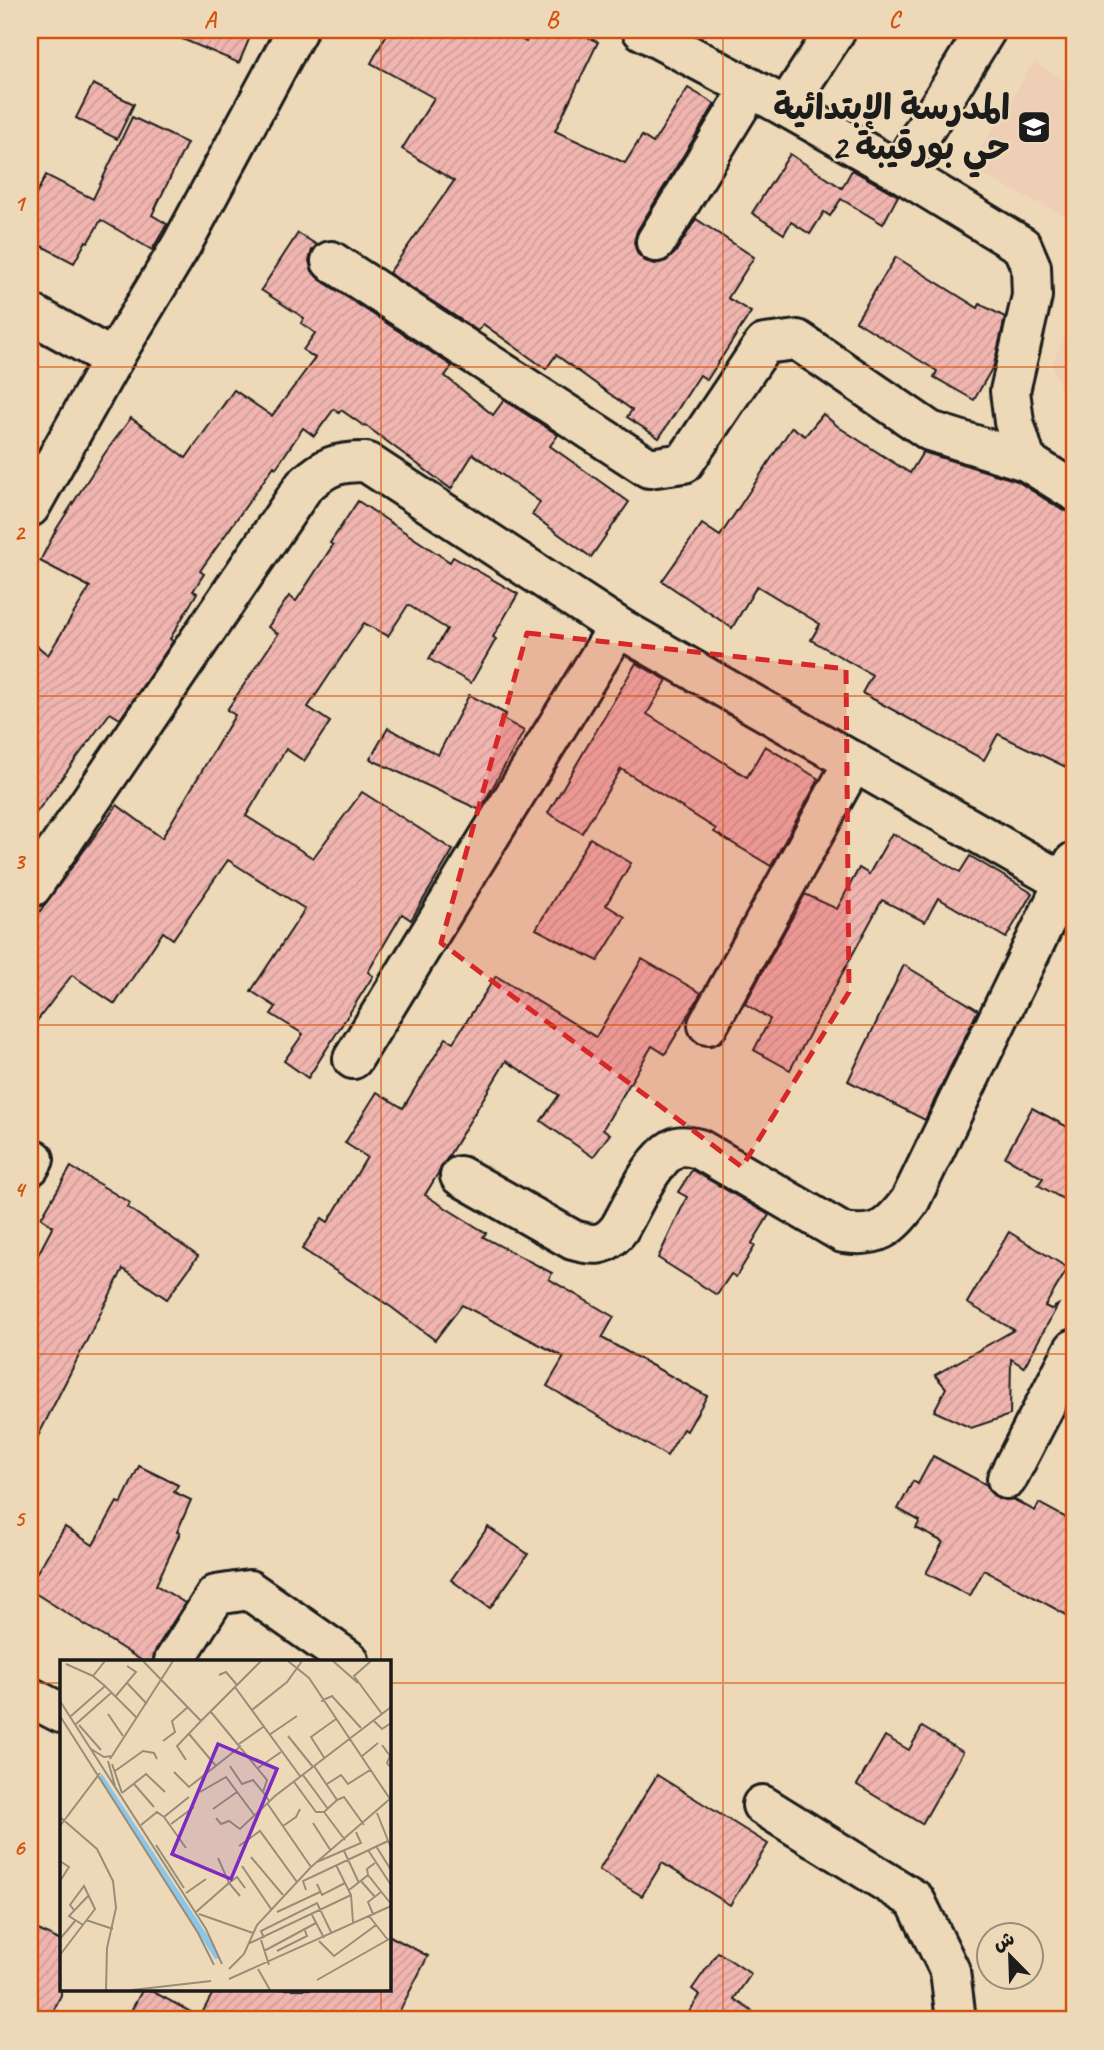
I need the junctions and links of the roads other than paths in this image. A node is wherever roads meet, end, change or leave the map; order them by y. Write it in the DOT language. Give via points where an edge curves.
graph roads {
  1 [pos="297,30"];
  2 [pos="642,30"];
  3 [pos="836,30"];
  4 [pos="986,30"];
  5 [pos="750,89"];
  6 [pos="786,107"];
  7 [pos="899,171"];
  8 [pos="656,242"];
  9 [pos="331,261"];
  10 [pos="30,313"];
  11 [pos="113,359"];
  12 [pos="1026,461"];
  13 [pos="1074,491"];
  14 [pos="30,506"];
  15 [pos="618,627"];
  16 [pos="854,761"];
  17 [pos="1070,873"];
  18 [pos="32,887"];
  19 [pos="708,1025"];
  20 [pos="353,1059"];
  21 [pos="460,1176"];
  22 [pos="1074,1349"];
  23 [pos="1007,1479"];
  24 [pos="175,1660"];
  25 [pos="349,1660"];
  26 [pos="30,1697"];
  27 [pos="60,1712"];
  28 [pos="762,1805"];
  29 [pos="956,2020"];
  1 -- 11 [label="street" via="182,244"];
  2 -- 5 [label="street"];
  3 -- 6 [label="street"];
  4 -- 7 [label="street"];
  5 -- 6 [label="street"];
  5 -- 8 [label="street"];
  6 -- 7 [label="street"];
  7 -- 12 [label="street" via="1022,246 1031,267 1032,296 1010,391"];
  9 -- 12 [label="street" via="649,468 684,463 764,344 797,340 930,431"];
  10 -- 11 [label="street"];
  11 -- 14 [label="street"];
  12 -- 13 [label="street"];
  15 -- 16 [label="street"];
  15 -- 18 [label="street" via="366,462 324,468 304,486"];
  15 -- 20 [label="street"];
  16 -- 17 [label="street"];
  16 -- 19 [label="street"];
  17 -- 21 [label="street" via="909,1201 882,1230 864,1236 843,1233 690,1146 680,1146 658,1160 620,1229 601,1244 573,1240"];
  22 -- 23 [label="street"];
  24 -- 25 [label="street" via="216,1595 249,1590"];
  26 -- 27 [label="street"];
  28 -- 29 [label="street" via="915,1900 950,1971"];
}
